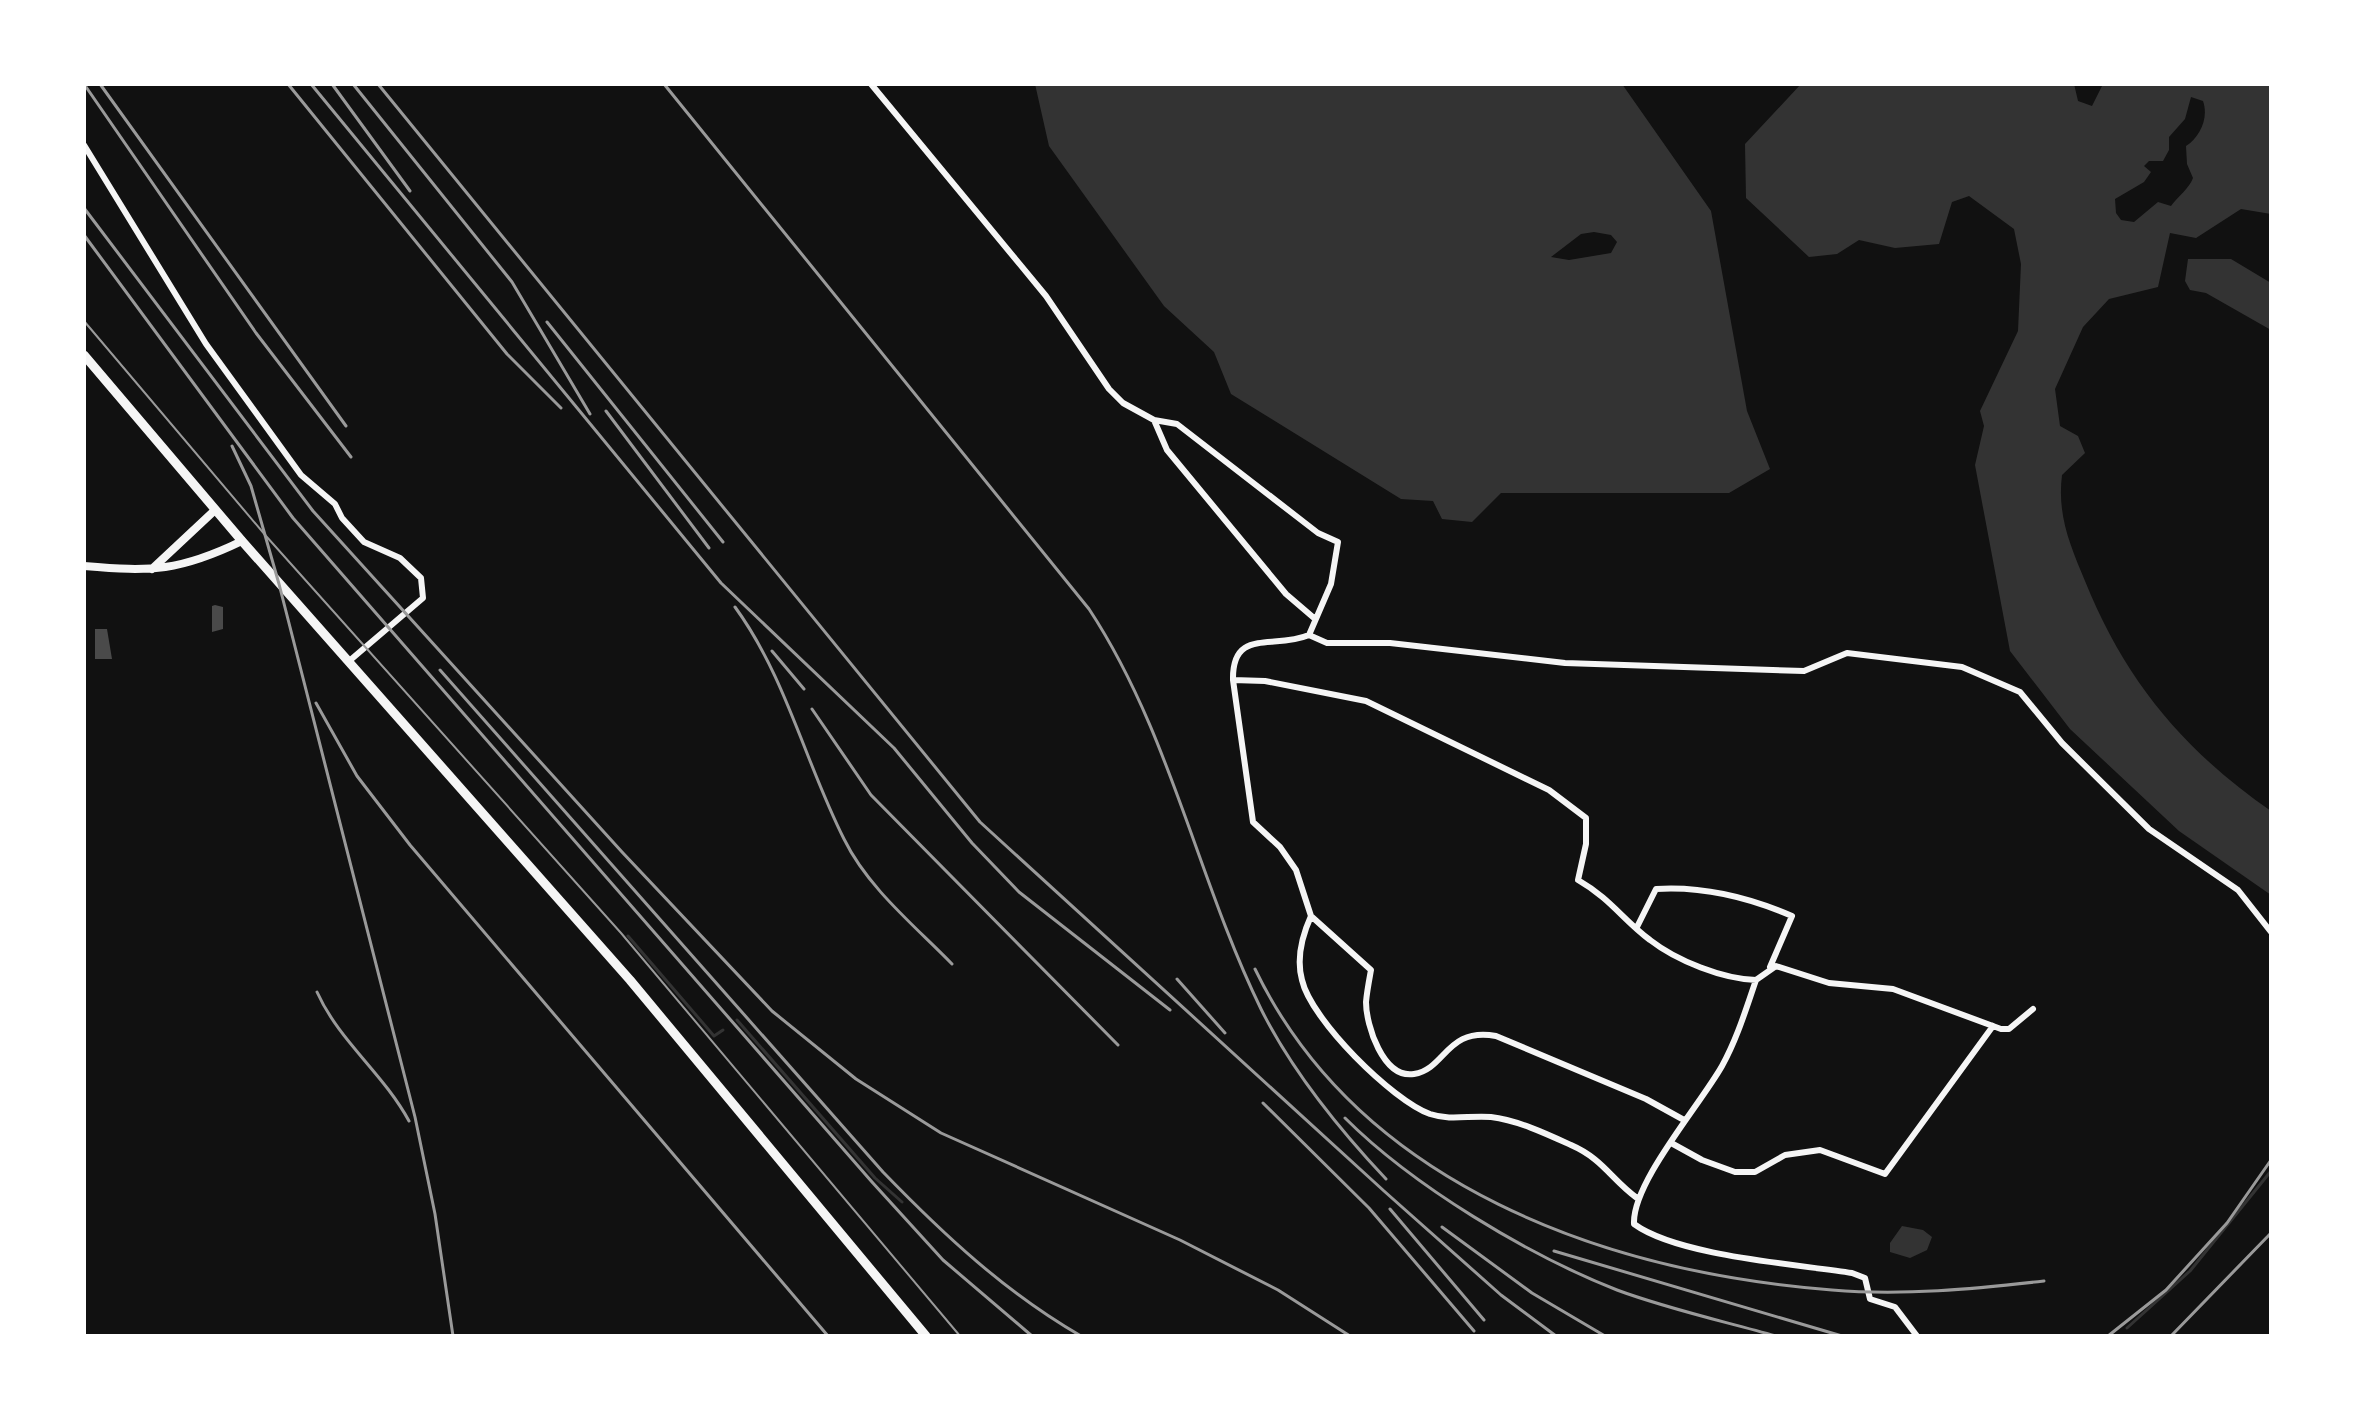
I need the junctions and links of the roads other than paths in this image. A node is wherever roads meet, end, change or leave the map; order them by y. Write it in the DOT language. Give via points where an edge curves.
graph roads {
  1 [pos="871,84"];
  2 [pos="84,145"];
  3 [pos="84,355"];
  4 [pos="1154,420"];
  5 [pos="215,510"];
  6 [pos="242,541"];
  7 [pos="84,566"];
  8 [pos="152,569"];
  9 [pos="1314,618"];
  10 [pos="1309,635"];
  11 [pos="348,662"];
  12 [pos="1233,680"];
  13 [pos="1311,916"];
  14 [pos="1637,927"];
  15 [pos="2271,932"];
  16 [pos="1770,967"];
  17 [pos="1756,980"];
  18 [pos="2033,1009"];
  19 [pos="1993,1026"];
  20 [pos="1684,1120"];
  21 [pos="1673,1144"];
  22 [pos="1637,1198"];
  23 [pos="926,1336"];
  24 [pos="1917,1336"];
  1 -- 4 [label="street" via="1046,296 1109,389"];
  2 -- 11 [label="street" via="206,344 301,475 335,504 364,542 400,558 421,578 423,598"];
  3 -- 5 [label="main road"];
  4 -- 9 [label="street" via="1167,450 1286,594"];
  4 -- 9 [label="street" via="1177,424 1318,533 1338,542 1331,584"];
  5 -- 6 [label="main road"];
  5 -- 8 [label="main road"];
  6 -- 8 [label="main road" via="184,566"];
  6 -- 11 [label="main road"];
  7 -- 8 [label="main road"];
  9 -- 10 [label="street"];
  10 -- 12 [label="street" via="1239,650 1232,661"];
  10 -- 15 [label="street" via="1327,643 1390,643 1565,663 1804,671 1847,653 1962,667 2020,692 2062,743 2149,829 2238,890"];
  11 -- 23 [label="main road" via="630,980"];
  12 -- 13 [label="street" via="1253,822 1296,870"];
  12 -- 14 [label="street" via="1366,701 1549,790 1586,818 1578,880 1602,894"];
  13 -- 20 [label="street" via="1371,970 1368,1024 1383,1055 1401,1072 1418,1073 1455,1043 1486,1035 1535,1050"];
  13 -- 22 [label="street" via="1299,961 1312,1007 1399,1097 1428,1113 1457,1119 1491,1117 1568,1144 1595,1156"];
  14 -- 16 [label="street" via="1656,889 1696,888 1753,901 1792,916"];
  14 -- 17 [label="street" via="1650,940 1699,966"];
  16 -- 17 [label="street"];
  16 -- 19 [label="street" via="1829,983 1893,989"];
  17 -- 20 [label="street" via="1722,1066"];
  18 -- 19 [label="street" via="2009,1029"];
  19 -- 21 [label="street" via="1885,1174 1820,1150 1785,1155 1755,1172 1735,1172"];
  20 -- 21 [label="street"];
  21 -- 22 [label="street"];
  22 -- 24 [label="street" via="1634,1224 1649,1235 1694,1249 1865,1278 1870,1299 1895,1307"];
}
